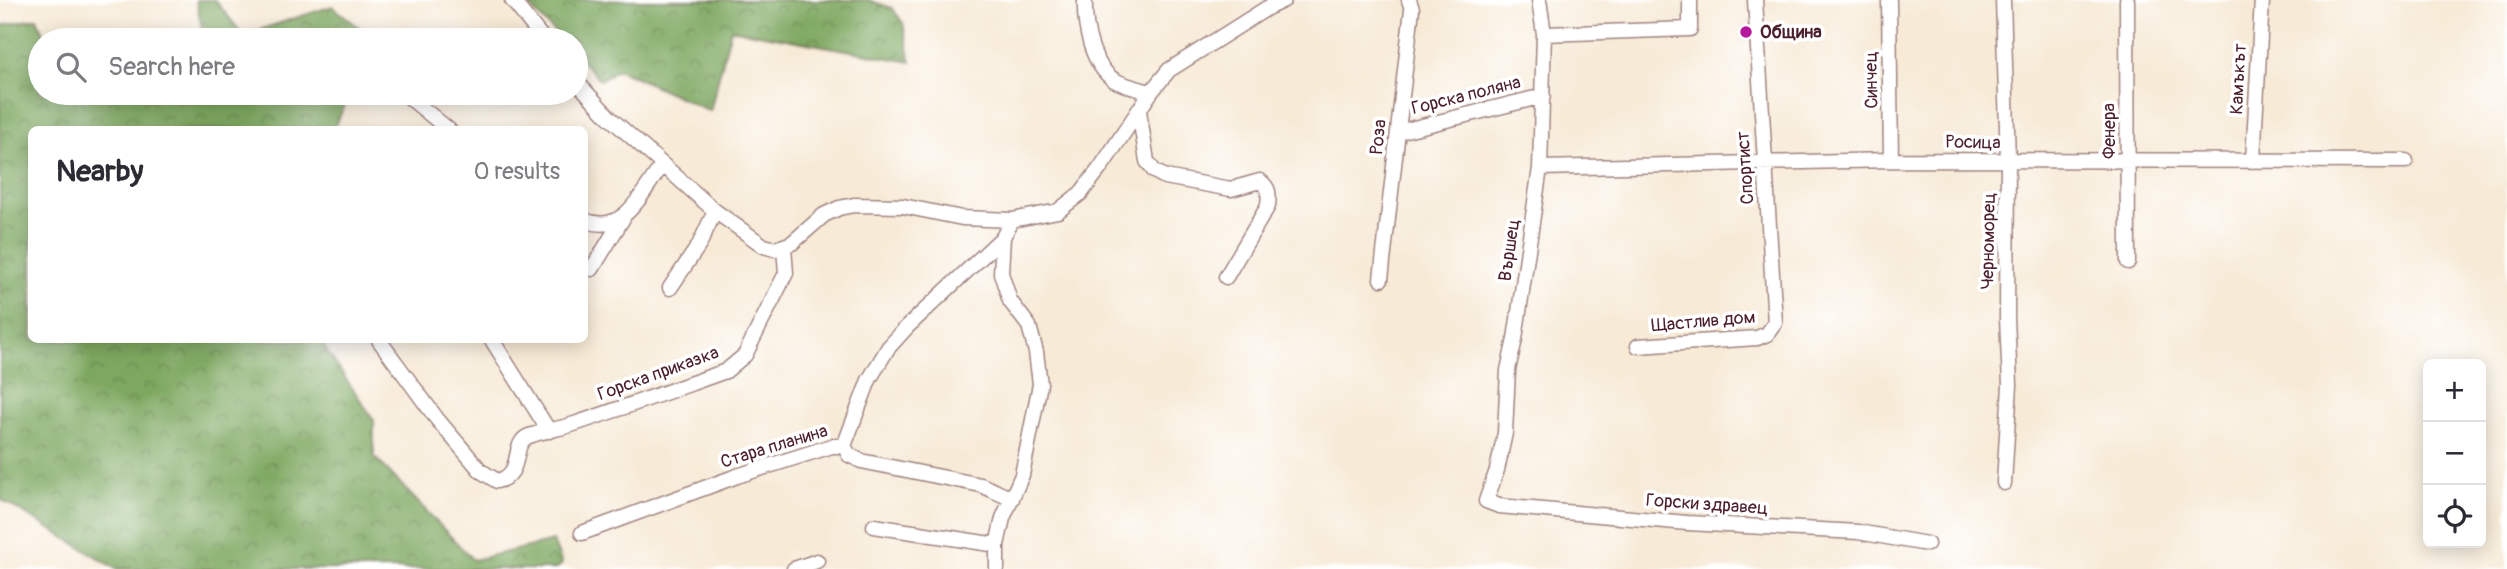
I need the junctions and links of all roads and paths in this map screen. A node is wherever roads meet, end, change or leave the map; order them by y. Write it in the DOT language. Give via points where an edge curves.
graph roads {
  1 [pos="511,0"];
  2 [pos="1084,0"];
  3 [pos="1284,0"];
  4 [pos="1409,0"];
  5 [pos="1539,0"];
  6 [pos="1690,0"];
  7 [pos="1755,0"];
  8 [pos="1889,0"];
  9 [pos="2003,0"];
  10 [pos="2127,0"];
  11 [pos="2262,0"];
  12 [pos="534,28"];
  13 [pos="1544,34"];
  14 [pos="1151,92"];
  15 [pos="588,94"];
  16 [pos="1543,96"];
  17 [pos="419,105"];
  18 [pos="1139,111"];
  19 [pos="444,126"];
  20 [pos="1398,132"];
  21 [pos="2128,159"];
  22 [pos="1891,160"];
  23 [pos="2253,160"];
  24 [pos="2406,161"];
  25 [pos="1764,162"];
  26 [pos="2008,162"];
  27 [pos="662,166"];
  28 [pos="1540,168"];
  29 [pos="715,211"];
  30 [pos="623,218"];
  31 [pos="1012,220"];
  32 [pos="588,221"];
  33 [pos="1003,237"];
  34 [pos="784,247"];
  35 [pos="2128,262"];
  36 [pos="592,269"];
  37 [pos="1226,278"];
  38 [pos="1381,279"];
  39 [pos="670,288"];
  40 [pos="1770,332"];
  41 [pos="381,343"];
  42 [pos="494,343"];
  43 [pos="1638,346"];
  44 [pos="549,431"];
  45 [pos="844,446"];
  46 [pos="2004,483"];
  47 [pos="1012,499"];
  48 [pos="1486,501"];
  49 [pos="874,526"];
  50 [pos="582,533"];
  51 [pos="1927,544"];
  52 [pos="997,545"];
  53 [pos="817,561"];
  54 [pos="794,569"];
  55 [pos="997,569"];
  1 -- 12 [label="street"];
  2 -- 14 [label="street" via="1088,36 1105,71 1115,80"];
  3 -- 14 [label="street" via="1169,70"];
  4 -- 20 [label="street, Роза" via="1412,9"];
  5 -- 13 [label="street, Вършец"];
  6 -- 13 [label="street" via="1690,29"];
  7 -- 25 [label="street, Спортист"];
  8 -- 22 [label="street, Синчец"];
  9 -- 26 [label="street, Черноморец"];
  10 -- 21 [label="street, Фенера"];
  11 -- 23 [label="street, Камъкът"];
  13 -- 16 [label="street, Вършец"];
  14 -- 18 [label="street"];
  15 -- 27 [label="street"];
  16 -- 20 [label="street, Горска поляна"];
  16 -- 28 [label="street, Вършец"];
  17 -- 19 [label="street"];
  18 -- 31 [label="street" via="1081,193 1058,211"];
  18 -- 37 [label="street" via="1147,161 1154,171 1231,189 1260,181 1266,185 1268,206"];
  20 -- 38 [label="street, Роза"];
  21 -- 23 [label="street, Росица"];
  21 -- 26 [label="street, Росица"];
  21 -- 35 [label="street, Фенера"];
  22 -- 25 [label="street, Росица"];
  22 -- 26 [label="street, Росица"];
  23 -- 24 [label="street, Росица"];
  25 -- 28 [label="street, Росица"];
  25 -- 40 [label="street, Спортист" via="1775,323"];
  26 -- 46 [label="street, Черноморец" via="2010,385"];
  27 -- 29 [label="street"];
  27 -- 30 [label="street"];
  28 -- 48 [label="street, Вършец" via="1508,370 1505,433"];
  29 -- 34 [label="street" via="764,246"];
  29 -- 39 [label="street"];
  30 -- 32 [label="street" via="608,224"];
  30 -- 36 [label="street"];
  31 -- 33 [label="street"];
  31 -- 34 [label="street" via="962,218 903,206 854,205 824,215"];
  33 -- 45 [label="street, Стара планина" via="888,348 869,380"];
  33 -- 47 [label="street" via="1001,273 1010,301 1028,327 1040,384 1022,475"];
  34 -- 44 [label="street, Горска приказка" via="786,273 741,360 726,371"];
  40 -- 43 [label="street, Щастлив дом" via="1757,338"];
  41 -- 44 [label="street, Горска приказка" via="436,419 489,477 497,481 509,475 523,440"];
  42 -- 44 [label="street"];
  45 -- 47 [label="street" via="861,461 981,485"];
  45 -- 50 [label="street, Стара планина" via="737,477"];
  47 -- 52 [label="street"];
  48 -- 51 [label="street, Горски здравец" via="1633,519 1858,532"];
  49 -- 52 [label="street"];
  52 -- 55 [label="street"];
  53 -- 54 [label="street"];
}
